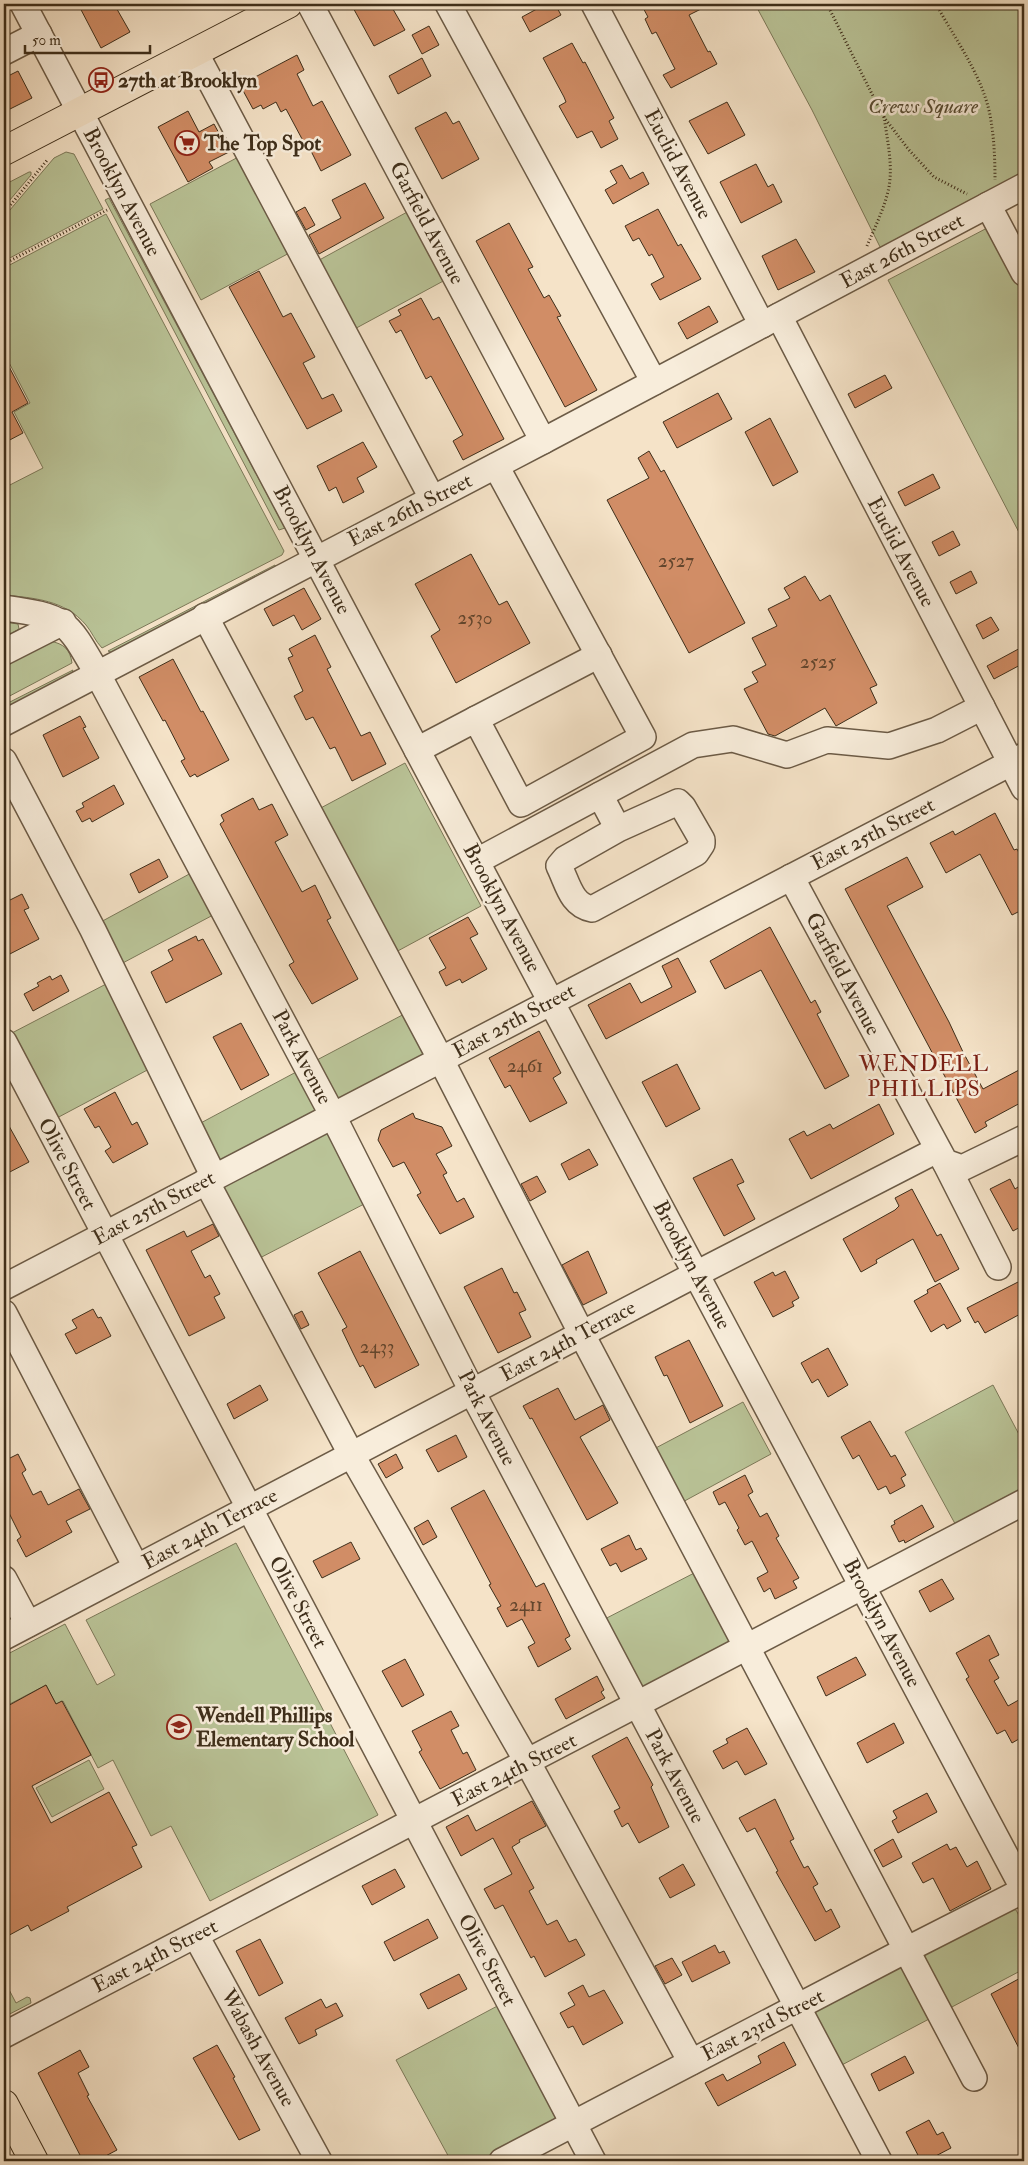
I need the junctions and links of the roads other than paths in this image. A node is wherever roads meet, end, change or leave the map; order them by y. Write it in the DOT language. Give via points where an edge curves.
graph roads {
  1 [pos="23,4"];
  2 [pos="288,4"];
  3 [pos="310,4"];
  4 [pos="448,4"];
  5 [pos="594,4"];
  6 [pos="39,34"];
  7 [pos="4,52"];
  8 [pos="195,52"];
  9 [pos="80,112"];
  10 [pos="4,152"];
  11 [pos="1024,186"];
  12 [pos="983,195"];
  13 [pos="1024,273"];
  14 [pos="771,320"];
  15 [pos="654,382"];
  16 [pos="543,441"];
  17 [pos="496,466"];
  18 [pos="432,498"];
  19 [pos="316,558"];
  20 [pos="4,608"];
  21 [pos="205,616"];
  22 [pos="63,622"];
  23 [pos="4,652"];
  24 [pos="598,655"];
  25 [pos="97,673"];
  26 [pos="982,707"];
  27 [pos="476,719"];
  28 [pos="4,722"];
  29 [pos="417,750"];
  30 [pos="4,760"];
  31 [pos="1018,760"];
  32 [pos="1024,788"];
  33 [pos="600,795"];
  34 [pos="618,829"];
  35 [pos="477,861"];
  36 [pos="790,877"];
  37 [pos="552,1001"];
  38 [pos="4,1042"];
  39 [pos="441,1060"];
  40 [pos="334,1116"];
  41 [pos="1024,1138"];
  42 [pos="941,1156"];
  43 [pos="210,1179"];
  44 [pos="104,1235"];
  45 [pos="998,1267"];
  46 [pos="696,1274"];
  47 [pos="4,1287"];
  48 [pos="4,1313"];
  49 [pos="582,1334"];
  50 [pos="472,1391"];
  51 [pos="351,1454"];
  52 [pos="1024,1502"];
  53 [pos="249,1508"];
  54 [pos="136,1567"];
  55 [pos="4,1578"];
  56 [pos="862,1587"];
  57 [pos="28,1624"];
  58 [pos="4,1637"];
  59 [pos="748,1647"];
  60 [pos="638,1706"];
  61 [pos="528,1763"];
  62 [pos="415,1821"];
  63 [pos="1024,1890"];
  64 [pos="196,1936"];
  65 [pos="908,1949"];
  66 [pos="798,2007"];
  67 [pos="4,2035"];
  68 [pos="690,2062"];
  69 [pos="974,2078"];
  70 [pos="4,2104"];
  71 [pos="573,2124"];
  72 [pos="34,2161"];
  73 [pos="320,2161"];
  74 [pos="502,2161"];
  75 [pos="593,2161"];
  76 [pos="879,2161"];
  1 -- 6 [label="street, Brooklyn Avenue"];
  2 -- 8 [label="main road"];
  3 -- 16 [label="street, Garfield Avenue"];
  4 -- 15 [label="street"];
  5 -- 14 [label="street, Euclid Avenue"];
  6 -- 7 [label="street"];
  6 -- 9 [label="street, Brooklyn Avenue"];
  8 -- 9 [label="main road"];
  8 -- 18 [label="street"];
  9 -- 10 [label="main road"];
  9 -- 19 [label="street, Brooklyn Avenue"];
  11 -- 12 [label="street, East 26th Street"];
  12 -- 13 [label="street"];
  12 -- 14 [label="street, East 26th Street"];
  14 -- 15 [label="street, East 26th Street"];
  14 -- 26 [label="street, Euclid Avenue"];
  15 -- 16 [label="street, East 26th Street"];
  16 -- 17 [label="street, East 26th Street"];
  17 -- 18 [label="street, East 26th Street"];
  17 -- 24 [label="street"];
  18 -- 19 [label="street, East 26th Street"];
  19 -- 21 [label="street, East 26th Street"];
  19 -- 29 [label="street, Brooklyn Avenue"];
  20 -- 22 [label="street" via="44,614"];
  21 -- 25 [label="street, East 26th Street"];
  21 -- 39 [label="street"];
  22 -- 23 [label="street"];
  22 -- 25 [label="street, Park Avenue" via="76,636"];
  24 -- 27 [label="street"];
  24 -- 27 [label="street" via="643,737 521,804"];
  25 -- 28 [label="street, East 26th Street"];
  25 -- 40 [label="street, Park Avenue"];
  26 -- 31 [label="street, Euclid Avenue"];
  26 -- 33 [label="street" via="937,730 889,746 827,740 787,756 733,738 693,745"];
  27 -- 29 [label="street"];
  29 -- 35 [label="street, Brooklyn Avenue"];
  30 -- 43 [label="street" via="93,930"];
  31 -- 32 [label="street, Euclid Avenue"];
  31 -- 36 [label="street, East 25th Street"];
  33 -- 34 [label="street"];
  33 -- 35 [label="street"];
  34 -- 34 [label="street" via="565,859 559,866 576,902 582,907 592,909 696,853 702,844 678,802"];
  35 -- 37 [label="street, Brooklyn Avenue"];
  36 -- 37 [label="street, East 25th Street"];
  36 -- 42 [label="street, Garfield Avenue"];
  37 -- 39 [label="street, East 25th Street"];
  37 -- 46 [label="street, Brooklyn Avenue"];
  38 -- 44 [label="street, Olive Street"];
  39 -- 40 [label="street, East 25th Street"];
  39 -- 49 [label="street"];
  40 -- 43 [label="street, East 25th Street"];
  40 -- 50 [label="street, Park Avenue"];
  41 -- 42 [label="street" via="962,1168"];
  42 -- 45 [label="street, Garfield Avenue"];
  42 -- 46 [label="street, East 24th Terrace"];
  43 -- 44 [label="street, East 25th Street"];
  43 -- 51 [label="street"];
  44 -- 47 [label="street, East 25th Street"];
  44 -- 53 [label="street, Olive Street"];
  46 -- 49 [label="street, East 24th Terrace"];
  46 -- 56 [label="street, Brooklyn Avenue"];
  48 -- 54 [label="street"];
  49 -- 50 [label="street, East 24th Terrace"];
  49 -- 59 [label="street"];
  50 -- 51 [label="street, East 24th Terrace"];
  50 -- 60 [label="street, Park Avenue"];
  51 -- 53 [label="street, East 24th Terrace"];
  51 -- 61 [label="street"];
  52 -- 56 [label="street, East 24th Street"];
  53 -- 54 [label="street, East 24th Terrace"];
  53 -- 62 [label="street, Olive Street"];
  54 -- 57 [label="street, East 24th Terrace"];
  55 -- 57 [label="street"];
  56 -- 59 [label="street, East 24th Street"];
  56 -- 63 [label="street, Brooklyn Avenue"];
  57 -- 58 [label="street, East 24th Terrace"];
  59 -- 60 [label="street, East 24th Street"];
  59 -- 65 [label="street"];
  60 -- 61 [label="street, East 24th Street"];
  60 -- 66 [label="street, Park Avenue"];
  61 -- 62 [label="street, East 24th Street"];
  61 -- 68 [label="street"];
  62 -- 64 [label="street, East 24th Street"];
  62 -- 71 [label="street, Olive Street"];
  63 -- 65 [label="street, East 23rd Street"];
  64 -- 67 [label="street, East 24th Street"];
  64 -- 73 [label="street, Wabash Avenue"];
  65 -- 66 [label="street, East 23rd Street"];
  65 -- 69 [label="street"];
  66 -- 68 [label="street, East 23rd Street"];
  66 -- 76 [label="street, Park Avenue"];
  68 -- 71 [label="street, East 23rd Street"];
  70 -- 72 [label="main road"];
  71 -- 74 [label="street, East 23rd Street"];
  71 -- 75 [label="street, Olive Street"];
}
